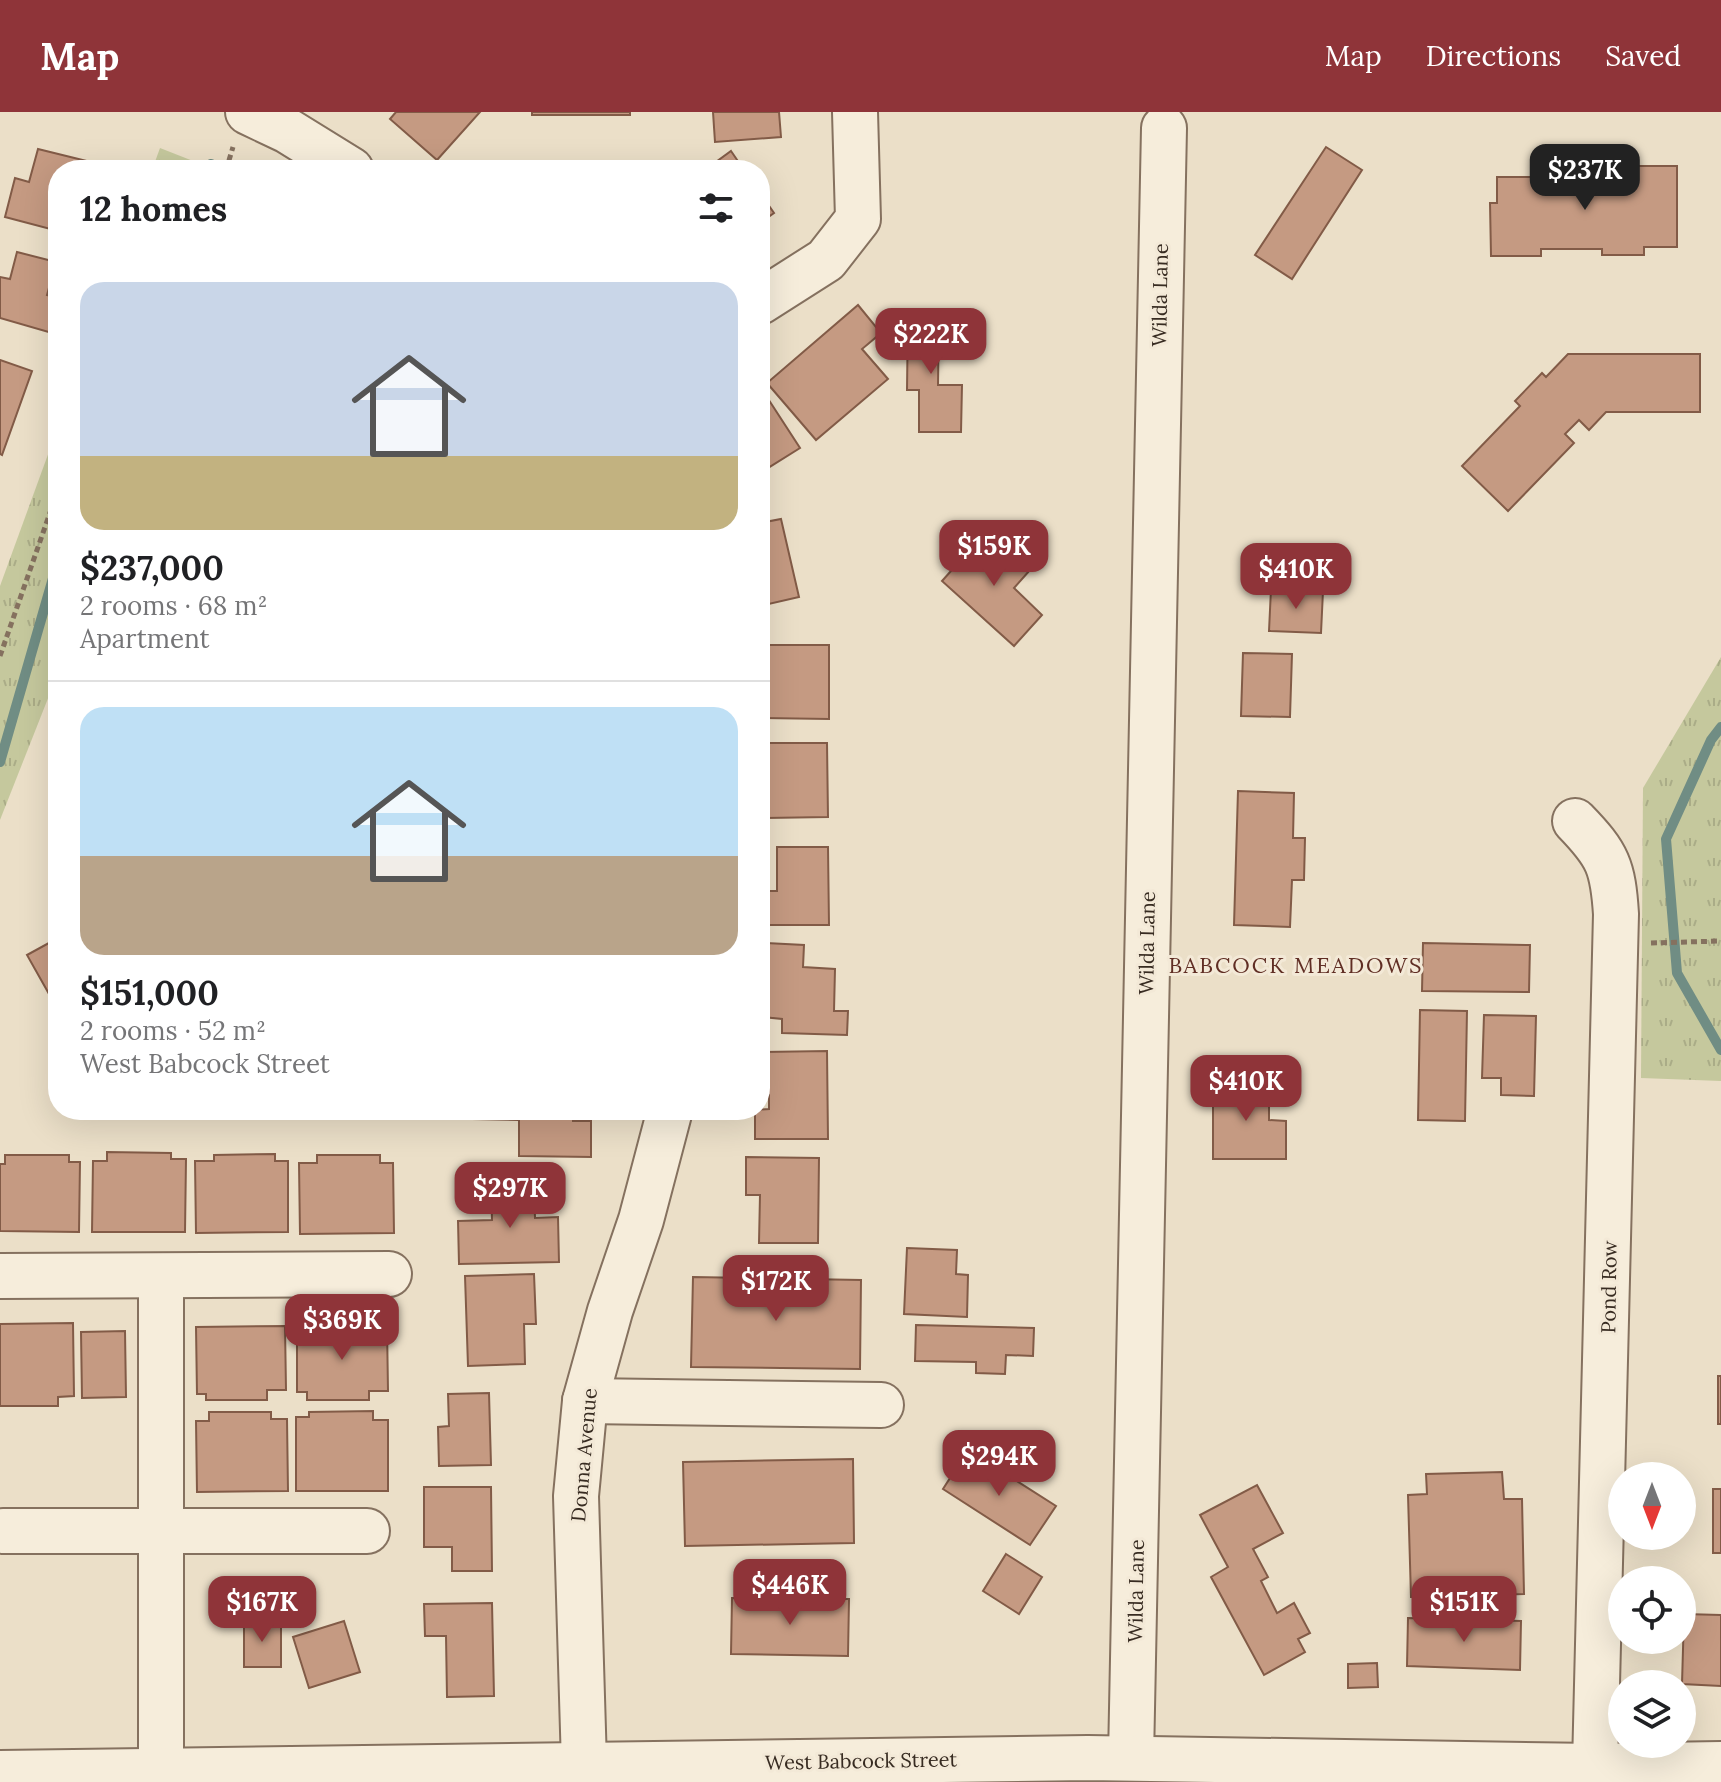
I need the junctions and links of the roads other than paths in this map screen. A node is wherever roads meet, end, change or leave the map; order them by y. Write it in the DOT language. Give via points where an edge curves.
graph roads {
  1 [pos="248,112"];
  2 [pos="855,112"];
  3 [pos="295,122"];
  4 [pos="1164,128"];
  5 [pos="339,160"];
  6 [pos="770,296"];
  7 [pos="1575,821"];
  8 [pos="667,1120"];
  9 [pos="389,1274"];
  10 [pos="0,1276"];
  11 [pos="161,1276"];
  12 [pos="585,1401"];
  13 [pos="881,1405"];
  14 [pos="3,1531"];
  15 [pos="161,1531"];
  16 [pos="367,1531"];
  17 [pos="1131,1758"];
  18 [pos="584,1764"];
  19 [pos="1721,1764"];
  20 [pos="1595,1766"];
  21 [pos="826,1772"];
  22 [pos="0,1773"];
  23 [pos="136,1774"];
  1 -- 3 [label="street"];
  2 -- 6 [label="street" via="858,219 826,260"];
  3 -- 5 [label="street"];
  4 -- 17 [label="street, Wilda Lane"];
  7 -- 20 [label="street, Pond Row" via="1613,873 1616,914"];
  8 -- 12 [label="street, Donna Avenue"];
  9 -- 11 [label="street"];
  10 -- 11 [label="street"];
  11 -- 15 [label="street"];
  12 -- 13 [label="street"];
  12 -- 18 [label="street, Donna Avenue" via="576,1496"];
  14 -- 15 [label="street"];
  15 -- 16 [label="street"];
  15 -- 23 [label="street"];
  17 -- 20 [label="street, West Babcock Street"];
  17 -- 21 [label="street, West Babcock Street"];
  18 -- 21 [label="street, West Babcock Street"];
  18 -- 23 [label="street, West Babcock Street"];
  19 -- 20 [label="street, West Babcock Street"];
  22 -- 23 [label="street, West Babcock Street"];
}
